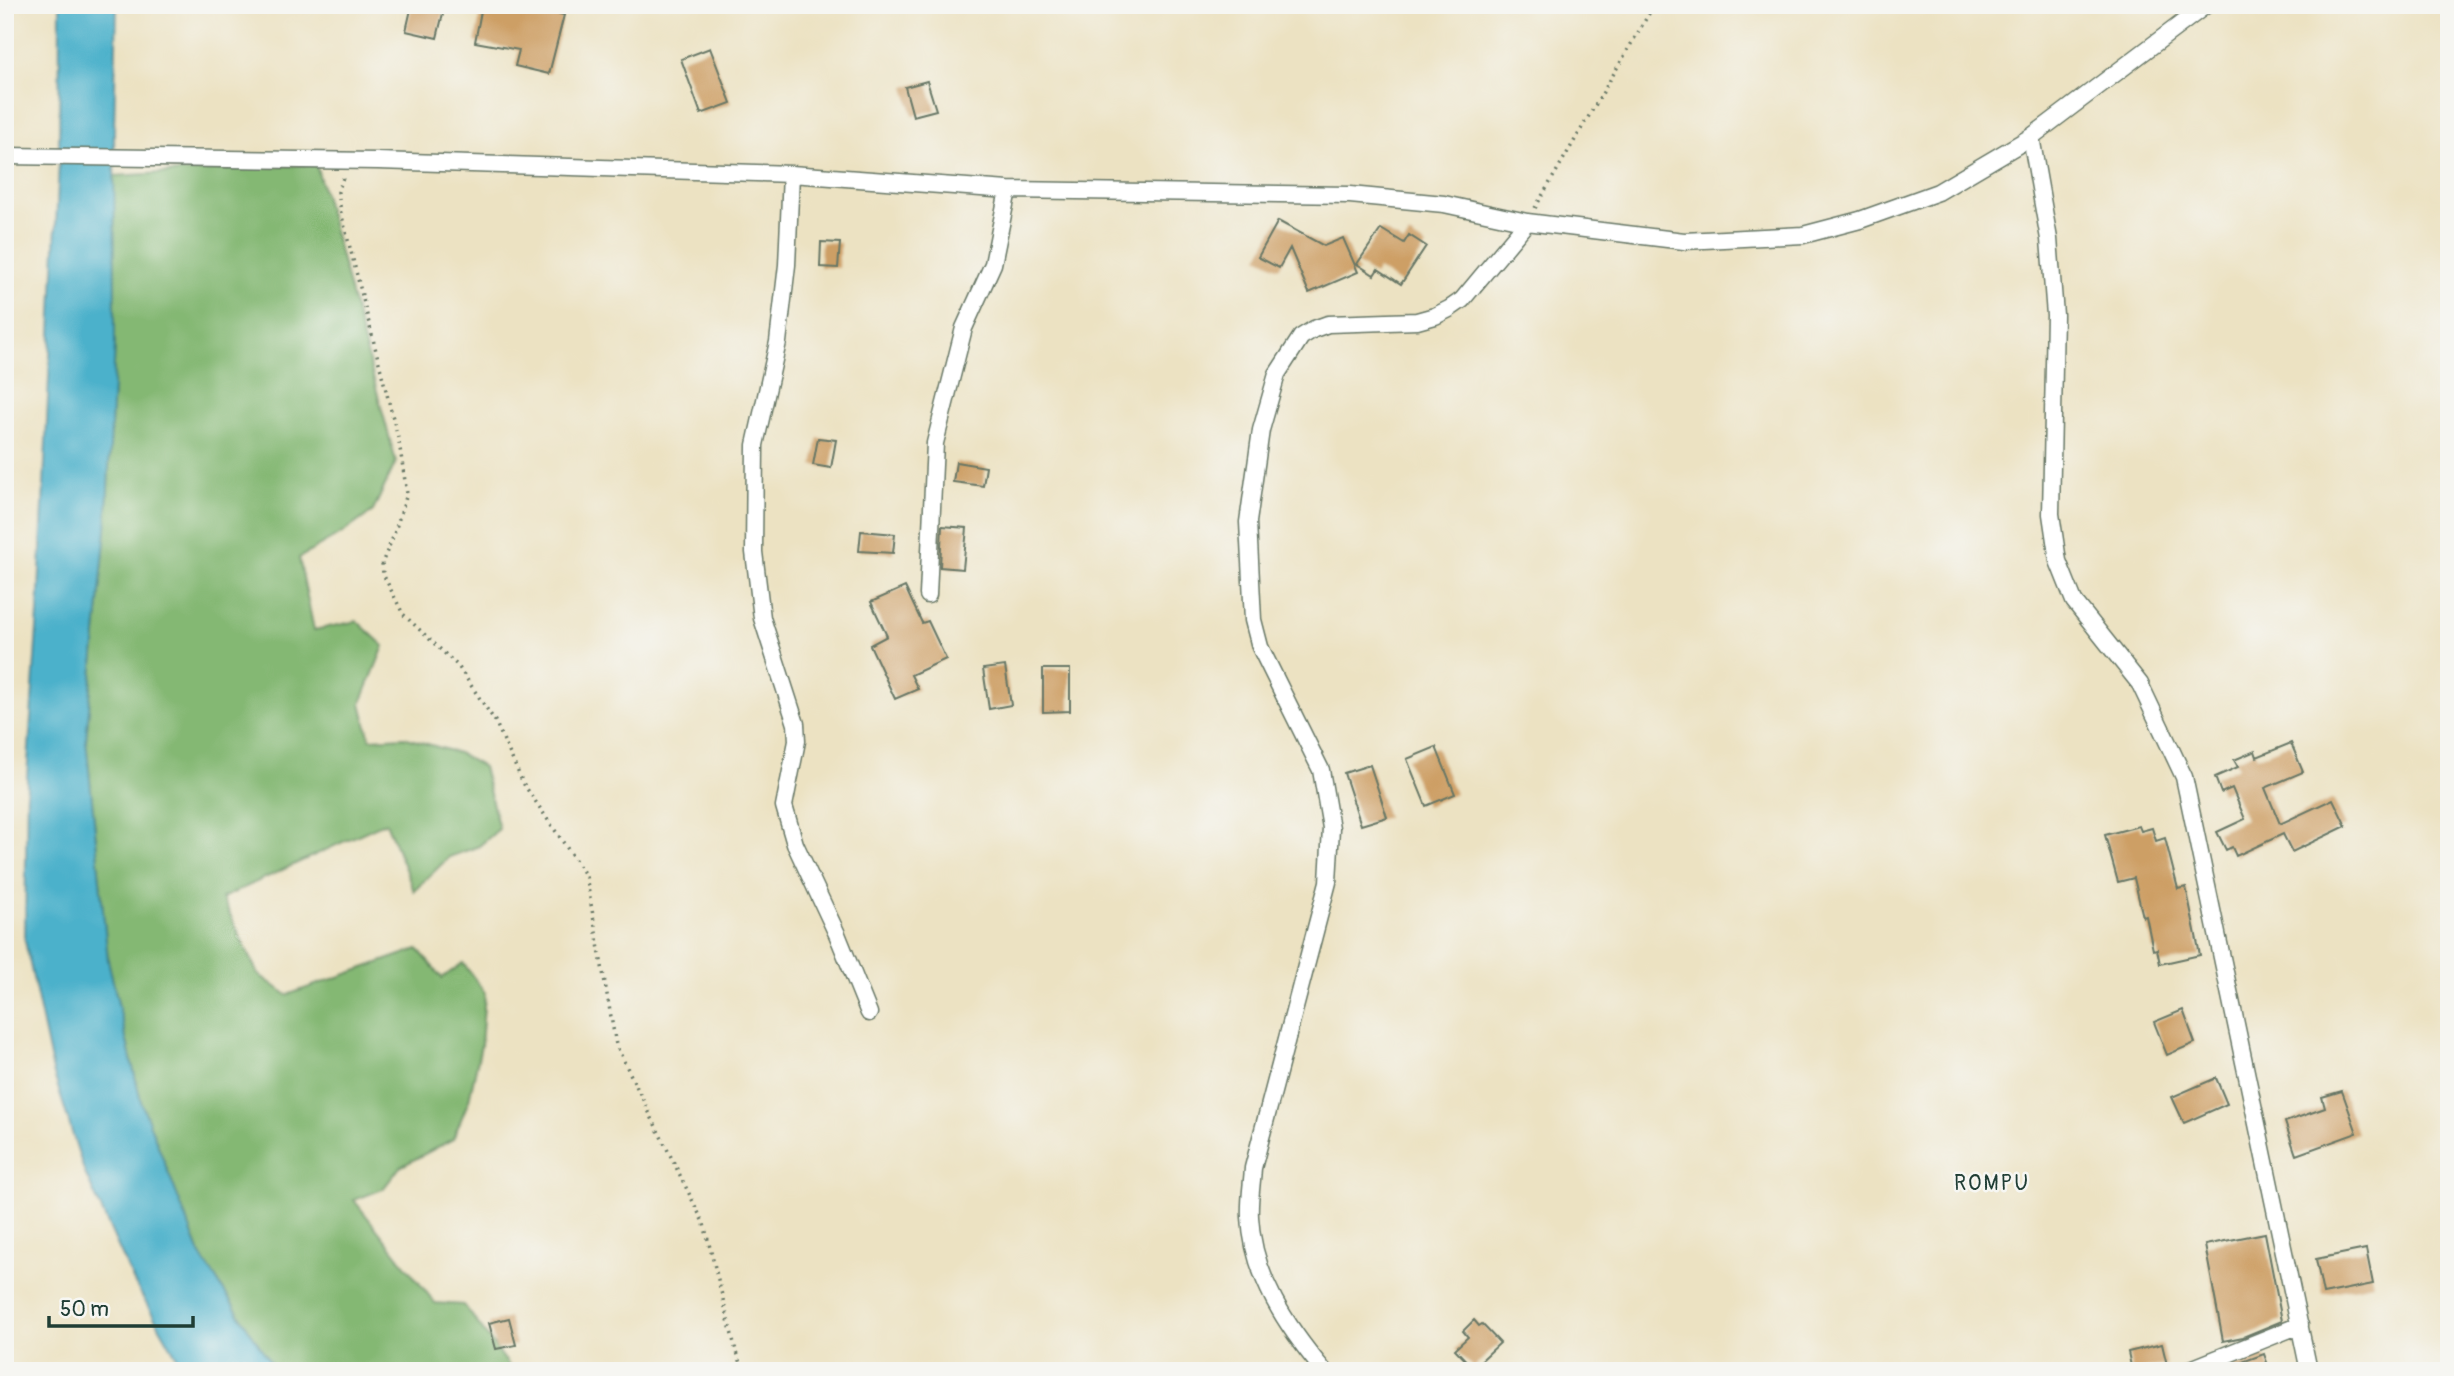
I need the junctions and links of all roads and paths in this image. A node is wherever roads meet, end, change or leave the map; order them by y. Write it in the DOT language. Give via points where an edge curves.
graph roads {
  1 [pos="1654,5"];
  2 [pos="2206,5"];
  3 [pos="2031,137"];
  4 [pos="5,156"];
  5 [pos="363,161"];
  6 [pos="791,174"];
  7 [pos="1008,190"];
  8 [pos="1527,222"];
  9 [pos="929,595"];
  10 [pos="869,1013"];
  11 [pos="2300,1325"];
  12 [pos="744,1371"];
  13 [pos="1324,1371"];
  14 [pos="2186,1371"];
  15 [pos="2309,1371"];
  1 -- 8 [label="path"];
  2 -- 3 [label="street"];
  3 -- 8 [label="street" via="1938,192 1803,235 1684,241"];
  3 -- 11 [label="street" via="2049,239 2054,315 2051,514 2058,561 2074,601 2140,684 2184,777"];
  4 -- 5 [label="street"];
  5 -- 6 [label="street"];
  5 -- 12 [label="path" via="345,175 338,192 399,442 407,494 382,563 383,574 403,614 458,666 495,721 523,783 586,876 616,1045 704,1224"];
  6 -- 7 [label="street"];
  6 -- 10 [label="street" via="778,342 755,444 754,552 762,618 796,724 784,806 794,844"];
  7 -- 8 [label="street" via="1350,195 1444,204"];
  7 -- 9 [label="street" via="993,264 964,328 935,443"];
  8 -- 13 [label="street" via="1462,300 1435,316 1399,323 1328,324 1301,337 1277,374 1261,430 1248,522 1253,621 1260,647 1321,769 1331,828 1328,882 1253,1168 1250,1217 1257,1258 1277,1307"];
  11 -- 14 [label="street"];
  11 -- 15 [label="street"];
}
